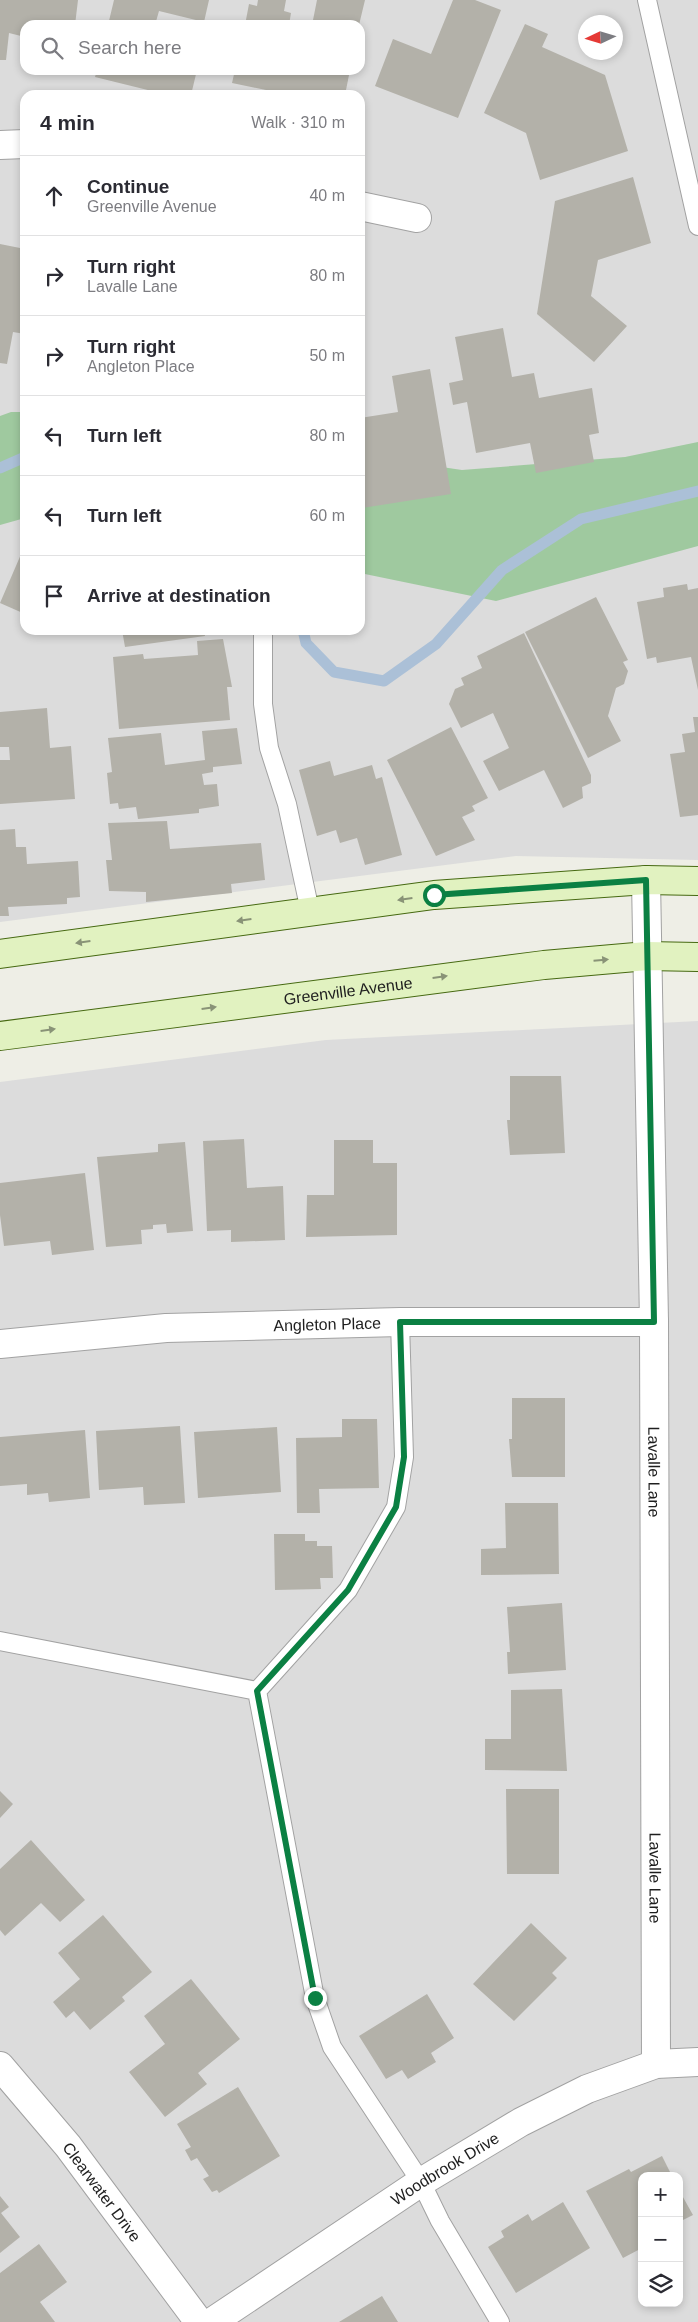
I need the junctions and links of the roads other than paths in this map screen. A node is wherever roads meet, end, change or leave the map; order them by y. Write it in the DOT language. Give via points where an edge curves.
graph roads {
  1 [pos="648,0"];
  2 [pos="20,144"];
  3 [pos="0,145"];
  4 [pos="365,207"];
  5 [pos="417,218"];
  6 [pos="698,226"];
  7 [pos="263,635"];
  8 [pos="646,880"];
  9 [pos="698,881"];
  10 [pos="310,911"];
  11 [pos="0,954"];
  12 [pos="647,956"];
  13 [pos="698,957"];
  14 [pos="0,1036"];
  15 [pos="400,1322"];
  16 [pos="654,1322"];
  17 [pos="0,1344"];
  18 [pos="0,1641"];
  19 [pos="257,1691"];
  20 [pos="698,2062"];
  21 [pos="656,2064"];
  22 [pos="0,2066"];
  23 [pos="421,2182"];
  24 [pos="198,2322"];
  25 [pos="212,2322"];
  26 [pos="500,2322"];
  1 -- 6 [label="lane"];
  2 -- 3 [label="street"];
  4 -- 5 [label="street"];
  7 -- 10 [label="lane" via="263,704 269,748 287,804"];
  8 -- 9 [label="main road"];
  8 -- 10 [label="main road, one-way" via="434,895"];
  8 -- 12 [label="street, Lavalle Lane"];
  10 -- 11 [label="main road, one-way"];
  12 -- 13 [label="main road, Greenville Avenue"];
  14 -- 12 [label="main road, Greenville Avenue, one-way" via="447,976"];
  12 -- 16 [label="street, Lavalle Lane"];
  15 -- 16 [label="street, Angleton Place"];
  15 -- 17 [label="street, Angleton Place" via="166,1328"];
  15 -- 19 [label="lane" via="404,1457 396,1507 348,1590"];
  16 -- 21 [label="street, Lavalle Lane"];
  18 -- 19 [label="lane"];
  19 -- 23 [label="lane" via="315,1998 332,2047"];
  20 -- 21 [label="street, Woodbrook Drive"];
  21 -- 23 [label="street, Woodbrook Drive" via="586,2089 521,2122"];
  22 -- 24 [label="street, Clearwater Drive" via="68,2146"];
  23 -- 25 [label="street, Woodbrook Drive"];
  23 -- 26 [label="lane" via="440,2221"];
}
